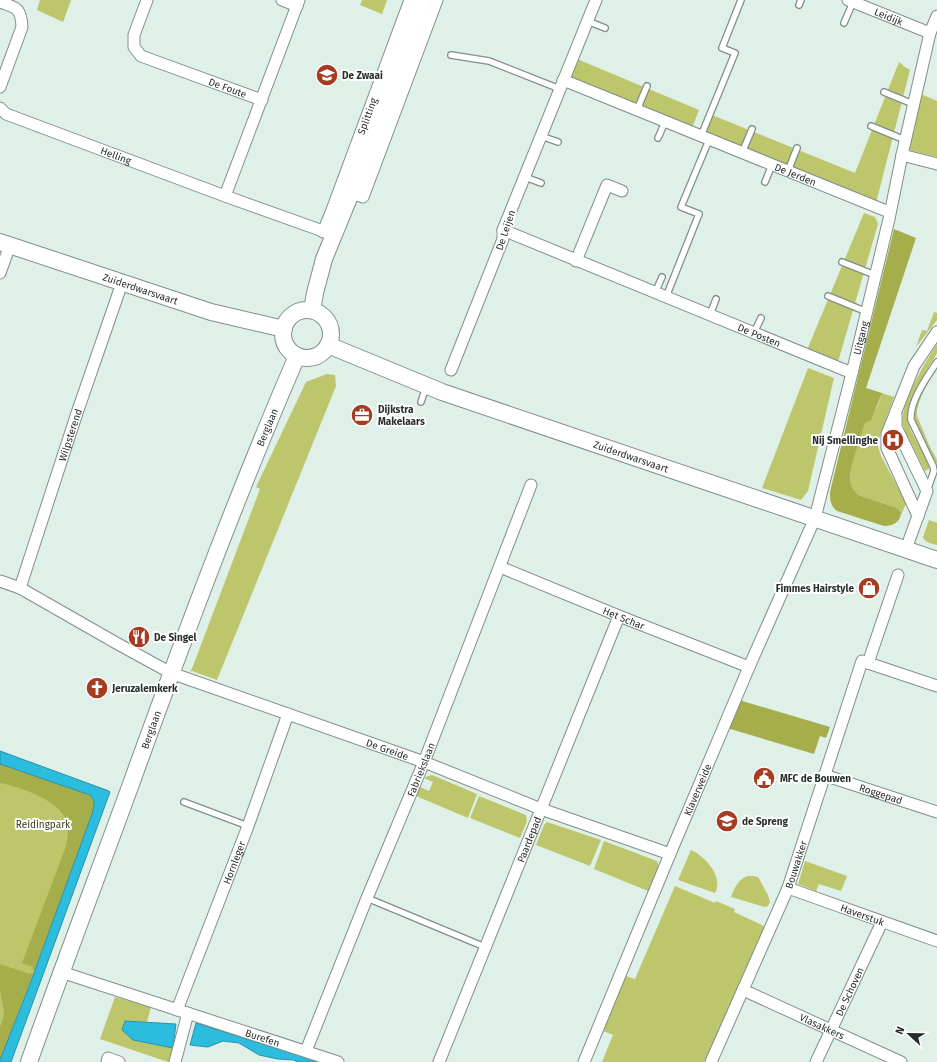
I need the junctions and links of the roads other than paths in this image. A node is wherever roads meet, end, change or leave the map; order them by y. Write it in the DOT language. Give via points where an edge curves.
graph roads {
  1 [pos="147,0"];
  2 [pos="282,0"];
  3 [pos="410,0"];
  4 [pos="423,0"];
  5 [pos="437,0"];
  6 [pos="596,0"];
  7 [pos="741,0"];
  8 [pos="851,1"];
  9 [pos="0,2"];
  10 [pos="298,3"];
  11 [pos="937,16"];
  12 [pos="587,21"];
  13 [pos="844,23"];
  14 [pos="605,28"];
  15 [pos="930,33"];
  16 [pos="451,55"];
  17 [pos="561,85"];
  18 [pos="647,86"];
  19 [pos="0,87"];
  20 [pos="884,92"];
  21 [pos="262,100"];
  22 [pos="914,104"];
  23 [pos="637,110"];
  24 [pos="3,111"];
  25 [pos="665,122"];
  26 [pos="871,126"];
  27 [pos="752,129"];
  28 [pos="541,136"];
  29 [pos="658,138"];
  30 [pos="705,138"];
  31 [pos="905,140"];
  32 [pos="558,142"];
  33 [pos="797,148"];
  34 [pos="742,153"];
  35 [pos="902,155"];
  36 [pos="937,164"];
  37 [pos="772,165"];
  38 [pos="788,171"];
  39 [pos="525,176"];
  40 [pos="765,182"];
  41 [pos="541,183"];
  42 [pos="622,191"];
  43 [pos="357,195"];
  44 [pos="225,196"];
  45 [pos="890,212"];
  46 [pos="503,230"];
  47 [pos="328,234"];
  48 [pos="5,243"];
  49 [pos="576,261"];
  50 [pos="842,262"];
  51 [pos="0,273"];
  52 [pos="876,275"];
  53 [pos="662,277"];
  54 [pos="122,283"];
  55 [pos="655,293"];
  56 [pos="828,296"];
  57 [pos="666,297"];
  58 [pos="716,299"];
  59 [pos="312,310"];
  60 [pos="867,312"];
  61 [pos="710,315"];
  62 [pos="761,318"];
  63 [pos="284,328"];
  64 [pos="937,332"];
  65 [pos="754,333"];
  66 [pos="328,346"];
  67 [pos="297,356"];
  68 [pos="937,362"];
  69 [pos="451,370"];
  70 [pos="852,374"];
  71 [pos="426,386"];
  72 [pos="421,402"];
  73 [pos="896,414"];
  74 [pos="531,485"];
  75 [pos="926,494"];
  76 [pos="918,516"];
  77 [pos="815,518"];
  78 [pos="906,549"];
  79 [pos="937,560"];
  80 [pos="500,567"];
  81 [pos="898,575"];
  82 [pos="0,581"];
  83 [pos="20,588"];
  84 [pos="619,616"];
  85 [pos="865,662"];
  86 [pos="749,667"];
  87 [pos="171,673"];
  88 [pos="937,686"];
  89 [pos="288,714"];
  90 [pos="424,762"];
  91 [pos="824,775"];
  92 [pos="184,802"];
  93 [pos="541,810"];
  94 [pos="937,812"];
  95 [pos="248,826"];
  96 [pos="670,854"];
  97 [pos="788,888"];
  98 [pos="367,898"];
  99 [pos="882,922"];
  100 [pos="937,941"];
  101 [pos="486,947"];
  102 [pos="60,972"];
  103 [pos="743,990"];
  104 [pos="177,1010"];
  105 [pos="188,1013"];
  106 [pos="831,1030"];
  107 [pos="306,1051"];
  108 [pos="29,1062"];
  109 [pos="107,1062"];
  110 [pos="119,1062"];
  111 [pos="175,1062"];
  112 [pos="338,1062"];
  113 [pos="439,1062"];
  114 [pos="584,1062"];
  115 [pos="711,1062"];
  116 [pos="816,1062"];
  117 [pos="901,1062"];
  1 -- 21 [label="street, De Foute" via="134,35 134,47 141,56"];
  2 -- 10 [label="street"];
  3 -- 47 [label="street, Splitting"];
  4 -- 43 [label="main road, Splitting"];
  5 -- 43 [label="street, Splitting"];
  6 -- 12 [label="street, De Leijen"];
  7 -- 30 [label="lane" via="722,48 735,53"];
  8 -- 13 [label="lane"];
  8 -- 15 [label="street, Leidijk"];
  9 -- 19 [label="street" via="18,10 22,27"];
  10 -- 21 [label="street"];
  11 -- 15 [label="street, Uitgang"];
  12 -- 14 [label="lane"];
  12 -- 17 [label="street, De Leijen"];
  15 -- 22 [label="street, Uitgang"];
  16 -- 17 [label="lane" via="489,61"];
  17 -- 23 [label="street, De Jerden"];
  17 -- 28 [label="street, De Leijen"];
  18 -- 23 [label="lane"];
  20 -- 22 [label="lane"];
  21 -- 44 [label="street"];
  22 -- 31 [label="street, Uitgang"];
  23 -- 25 [label="street, De Jerden"];
  24 -- 44 [label="street, Helling"];
  25 -- 29 [label="lane"];
  25 -- 30 [label="street, De Jerden"];
  26 -- 31 [label="lane"];
  27 -- 34 [label="lane"];
  28 -- 32 [label="lane"];
  28 -- 39 [label="street, De Leijen"];
  30 -- 34 [label="street, De Jerden"];
  30 -- 57 [label="lane" via="682,207 699,214"];
  31 -- 35 [label="street, Uitgang"];
  33 -- 38 [label="lane"];
  34 -- 37 [label="street, De Jerden"];
  35 -- 36 [label="street"];
  35 -- 45 [label="street, Uitgang"];
  37 -- 38 [label="street, De Jerden"];
  37 -- 40 [label="lane"];
  38 -- 45 [label="street, De Jerden"];
  39 -- 41 [label="lane"];
  39 -- 46 [label="street, De Leijen"];
  42 -- 49 [label="street" via="607,185"];
  43 -- 47 [label="main road, Splitting"];
  44 -- 47 [label="street, Helling"];
  45 -- 52 [label="street, Uitgang"];
  46 -- 49 [label="street, De Posten"];
  46 -- 69 [label="street, De Leijen" via="503,239"];
  47 -- 59 [label="main road, Splitting"];
  48 -- 51 [label="street"];
  48 -- 54 [label="main road, Zuiderdwarsvaart"];
  49 -- 55 [label="street, De Posten"];
  50 -- 52 [label="lane"];
  52 -- 60 [label="street, Uitgang"];
  53 -- 55 [label="lane"];
  54 -- 63 [label="main road, Zuiderdwarsvaart" via="211,312"];
  54 -- 83 [label="street, Wilpsterend"];
  55 -- 57 [label="street, De Posten"];
  56 -- 60 [label="lane"];
  57 -- 61 [label="street, De Posten"];
  58 -- 61 [label="lane"];
  59 -- 63 [label="main road" via="294,314"];
  59 -- 66 [label="main road" via="327,320 331,328"];
  60 -- 70 [label="street, Uitgang"];
  61 -- 65 [label="street, De Posten"];
  62 -- 65 [label="lane"];
  63 -- 67 [label="main road" via="283,337 286,345"];
  64 -- 73 [label="street" via="914,366"];
  65 -- 70 [label="street, De Posten"];
  66 -- 67 [label="main road" via="315,357"];
  66 -- 71 [label="main road, Zuiderdwarsvaart"];
  67 -- 87 [label="main road, Berglaan" via="224,533"];
  68 -- 75 [label="lane" via="924,382 911,414 911,420 934,471"];
  70 -- 77 [label="street, Uitgang"];
  71 -- 72 [label="lane"];
  71 -- 77 [label="main road, Zuiderdwarsvaart"];
  73 -- 75 [label="street" via="893,432"];
  73 -- 76 [label="street" via="887,435 887,448"];
  74 -- 80 [label="street, Fabriekslaan"];
  75 -- 76 [label="street"];
  76 -- 78 [label="street"];
  77 -- 78 [label="main road, Zuiderdwarsvaart"];
  77 -- 86 [label="street, Klaverweide"];
  78 -- 79 [label="main road, Zuiderdwarsvaart"];
  80 -- 84 [label="street, Het Schar"];
  80 -- 90 [label="street, Fabriekslaan"];
  81 -- 85 [label="street, Bouwakker"];
  82 -- 83 [label="street"];
  83 -- 87 [label="street"];
  84 -- 86 [label="street, Het Schar"];
  84 -- 93 [label="street, Paardepad"];
  85 -- 88 [label="street"];
  85 -- 91 [label="street, Bouwakker"];
  86 -- 96 [label="street, Klaverweide"];
  87 -- 89 [label="street, De Greide"];
  87 -- 102 [label="main road, Berglaan"];
  89 -- 90 [label="street, De Greide"];
  89 -- 95 [label="street, Hornleger"];
  90 -- 93 [label="street, De Greide"];
  90 -- 98 [label="street, Fabriekslaan"];
  91 -- 94 [label="street, Roggepad"];
  91 -- 97 [label="street, Bouwakker"];
  92 -- 95 [label="lane"];
  93 -- 96 [label="street, De Greide"];
  93 -- 101 [label="street, Paardepad"];
  95 -- 104 [label="street, Hornleger"];
  96 -- 114 [label="street, Klaverweide"];
  97 -- 99 [label="street, Haverstuk"];
  97 -- 103 [label="street, Bouwakker"];
  98 -- 101 [label="lane"];
  98 -- 107 [label="street, Fabriekslaan"];
  99 -- 100 [label="street, Haverstuk"];
  99 -- 106 [label="street, De Schoven"];
  101 -- 113 [label="street, Paardepad"];
  102 -- 104 [label="street, Burefen"];
  102 -- 108 [label="main road, Berglaan"];
  103 -- 106 [label="street, Vlasakkers"];
  103 -- 115 [label="street, Bouwakker"];
  104 -- 105 [label="street, Burefen"];
  105 -- 107 [label="street, Burefen"];
  105 -- 111 [label="street"];
  106 -- 116 [label="street, De Schoven"];
  106 -- 117 [label="street, Vlasakkers"];
  107 -- 112 [label="street, Burefen"];
  109 -- 110 [label="street" via="108,1058"];
}
